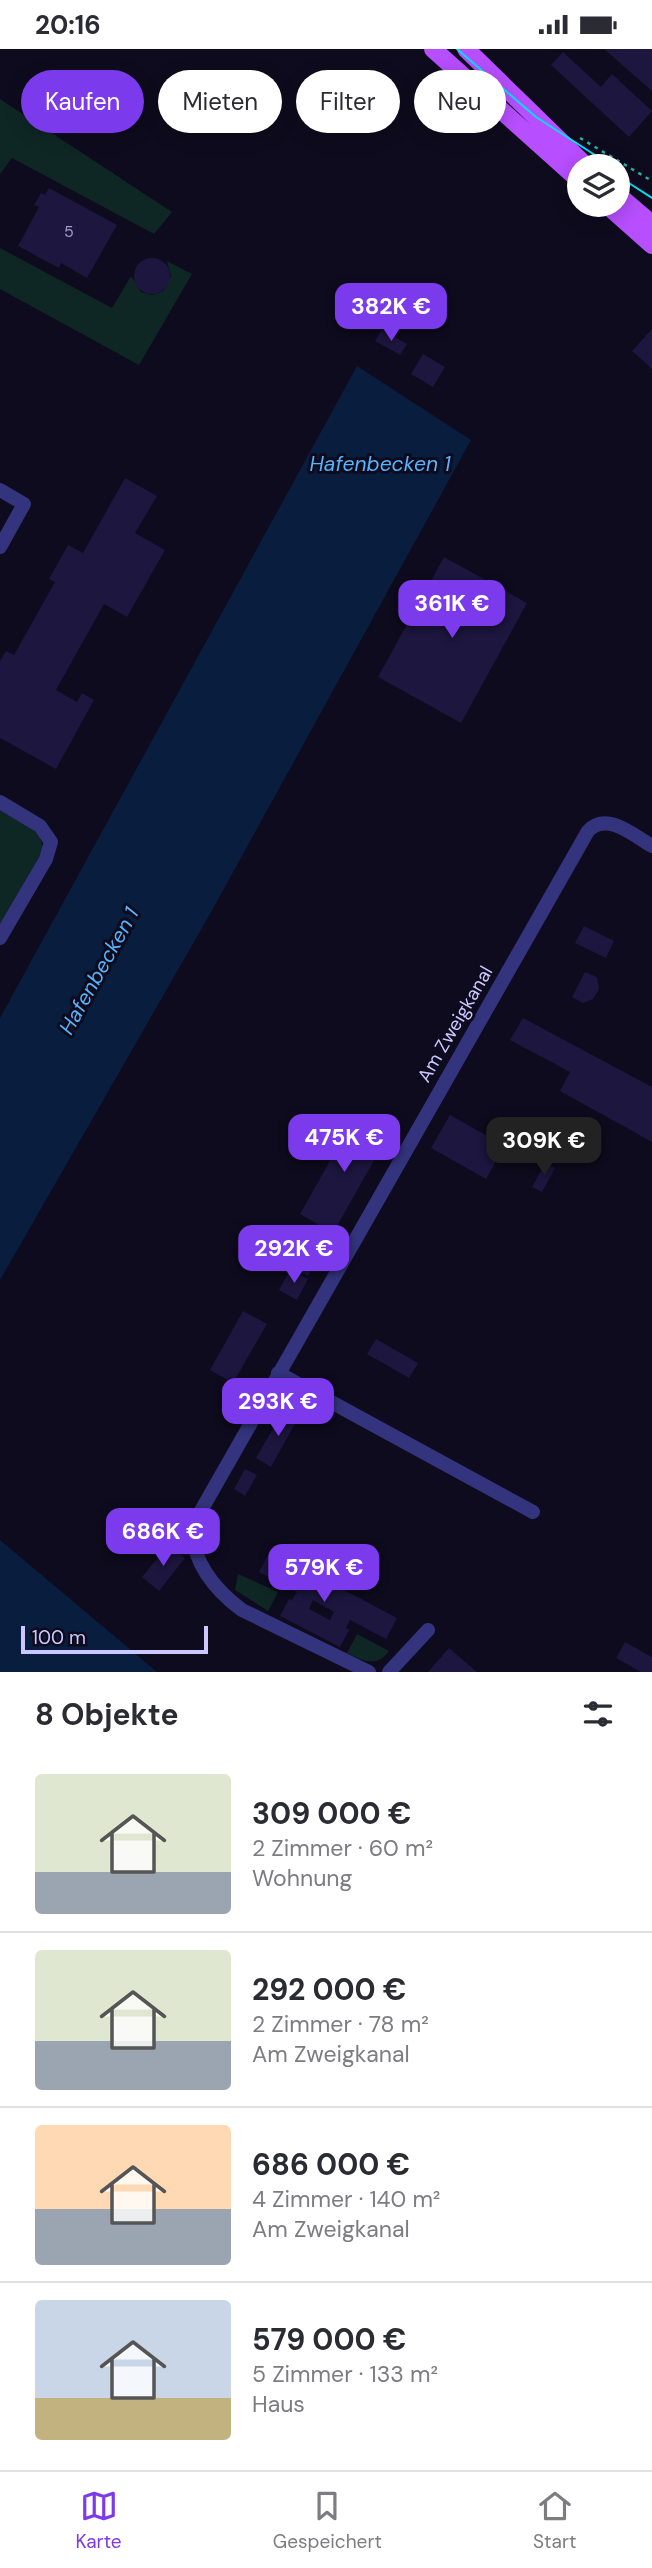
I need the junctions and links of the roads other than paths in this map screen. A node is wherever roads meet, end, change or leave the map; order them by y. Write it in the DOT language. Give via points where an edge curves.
graph roads {
  1 [pos="433,49"];
  2 [pos="466,49"];
  3 [pos="574,154"];
  4 [pos="567,169"];
  5 [pos="630,205"];
  6 [pos="620,217"];
  7 [pos="652,224"];
  8 [pos="652,245"];
  9 [pos="0,490"];
  10 [pos="0,547"];
  11 [pos="0,802"];
  12 [pos="652,846"];
  13 [pos="0,938"];
  14 [pos="278,1373"];
  15 [pos="533,1512"];
  16 [pos="428,1630"];
  17 [pos="369,1672"];
  18 [pos="389,1672"];
  1 -- 4 [label="main road"];
  2 -- 3 [label="main road"];
  5 -- 7 [label="main road"];
  6 -- 8 [label="main road"];
  9 -- 10 [label="street" via="24,504"];
  11 -- 13 [label="street" via="40,825 51,842"];
  12 -- 14 [label="street, Am Zweigkanal" via="608,822 588,831"];
  14 -- 15 [label="street"];
  14 -- 17 [label="street, Am Zweigkanal" via="193,1528 199,1559 215,1585 243,1610"];
  16 -- 18 [label="street"];
}
